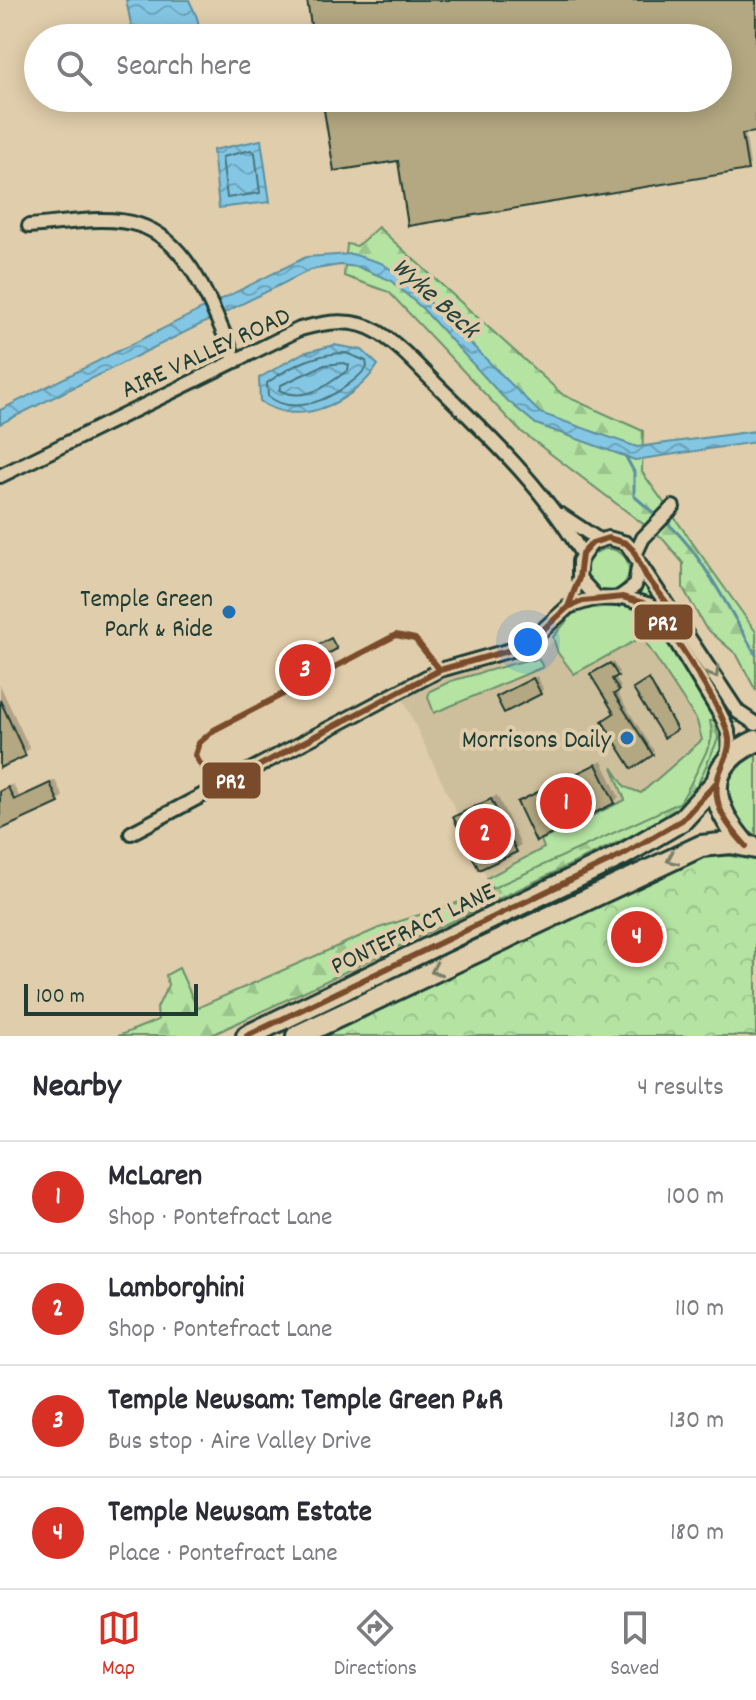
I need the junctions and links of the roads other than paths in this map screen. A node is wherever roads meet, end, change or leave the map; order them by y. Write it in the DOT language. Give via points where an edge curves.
graph roads {
  1 [pos="29,226"];
  2 [pos="236,361"];
  3 [pos="0,476"];
  4 [pos="673,507"];
  5 [pos="558,513"];
  6 [pos="654,525"];
  7 [pos="618,539"];
  8 [pos="599,540"];
  9 [pos="582,554"];
  10 [pos="638,558"];
  11 [pos="579,578"];
  12 [pos="623,597"];
  13 [pos="597,598"];
  14 [pos="568,607"];
  15 [pos="756,724"];
  16 [pos="756,741"];
  17 [pos="729,758"];
  18 [pos="716,783"];
  19 [pos="131,833"];
  20 [pos="751,847"];
  21 [pos="247,1036"];
  22 [pos="297,1036"];
  1 -- 2 [label="street" via="115,221 138,225 173,245"];
  2 -- 3 [label="street, AIRE VALLEY ROAD"];
  2 -- 5 [label="street, AIRE VALLEY ROAD" via="327,321 377,331 501,447"];
  4 -- 6 [label="street"];
  5 -- 8 [label="street, AIRE VALLEY ROAD"];
  5 -- 9 [label="street, AIRE VALLEY ROAD"];
  6 -- 7 [label="street"];
  6 -- 10 [label="street"];
  7 -- 8 [label="street"];
  7 -- 10 [label="street"];
  8 -- 9 [label="street"];
  9 -- 11 [label="street"];
  10 -- 12 [label="street" via="639,579"];
  10 -- 15 [label="street, one-way" via="738,712"];
  11 -- 13 [label="street"];
  11 -- 14 [label="street"];
  12 -- 13 [label="street"];
  12 -- 17 [label="street" via="650,605 662,619 724,721"];
  13 -- 14 [label="street"];
  14 -- 19 [label="street" via="525,646 440,670"];
  16 -- 17 [label="highway"];
  17 -- 18 [label="highway, PONTEFRACT LANE"];
  18 -- 20 [label="highway" via="727,824"];
  18 -- 21 [label="highway, PONTEFRACT LANE" via="682,820 622,855"];
  20 -- 22 [label="highway, PONTEFRACT LANE, one-way" via="701,846"];
}
